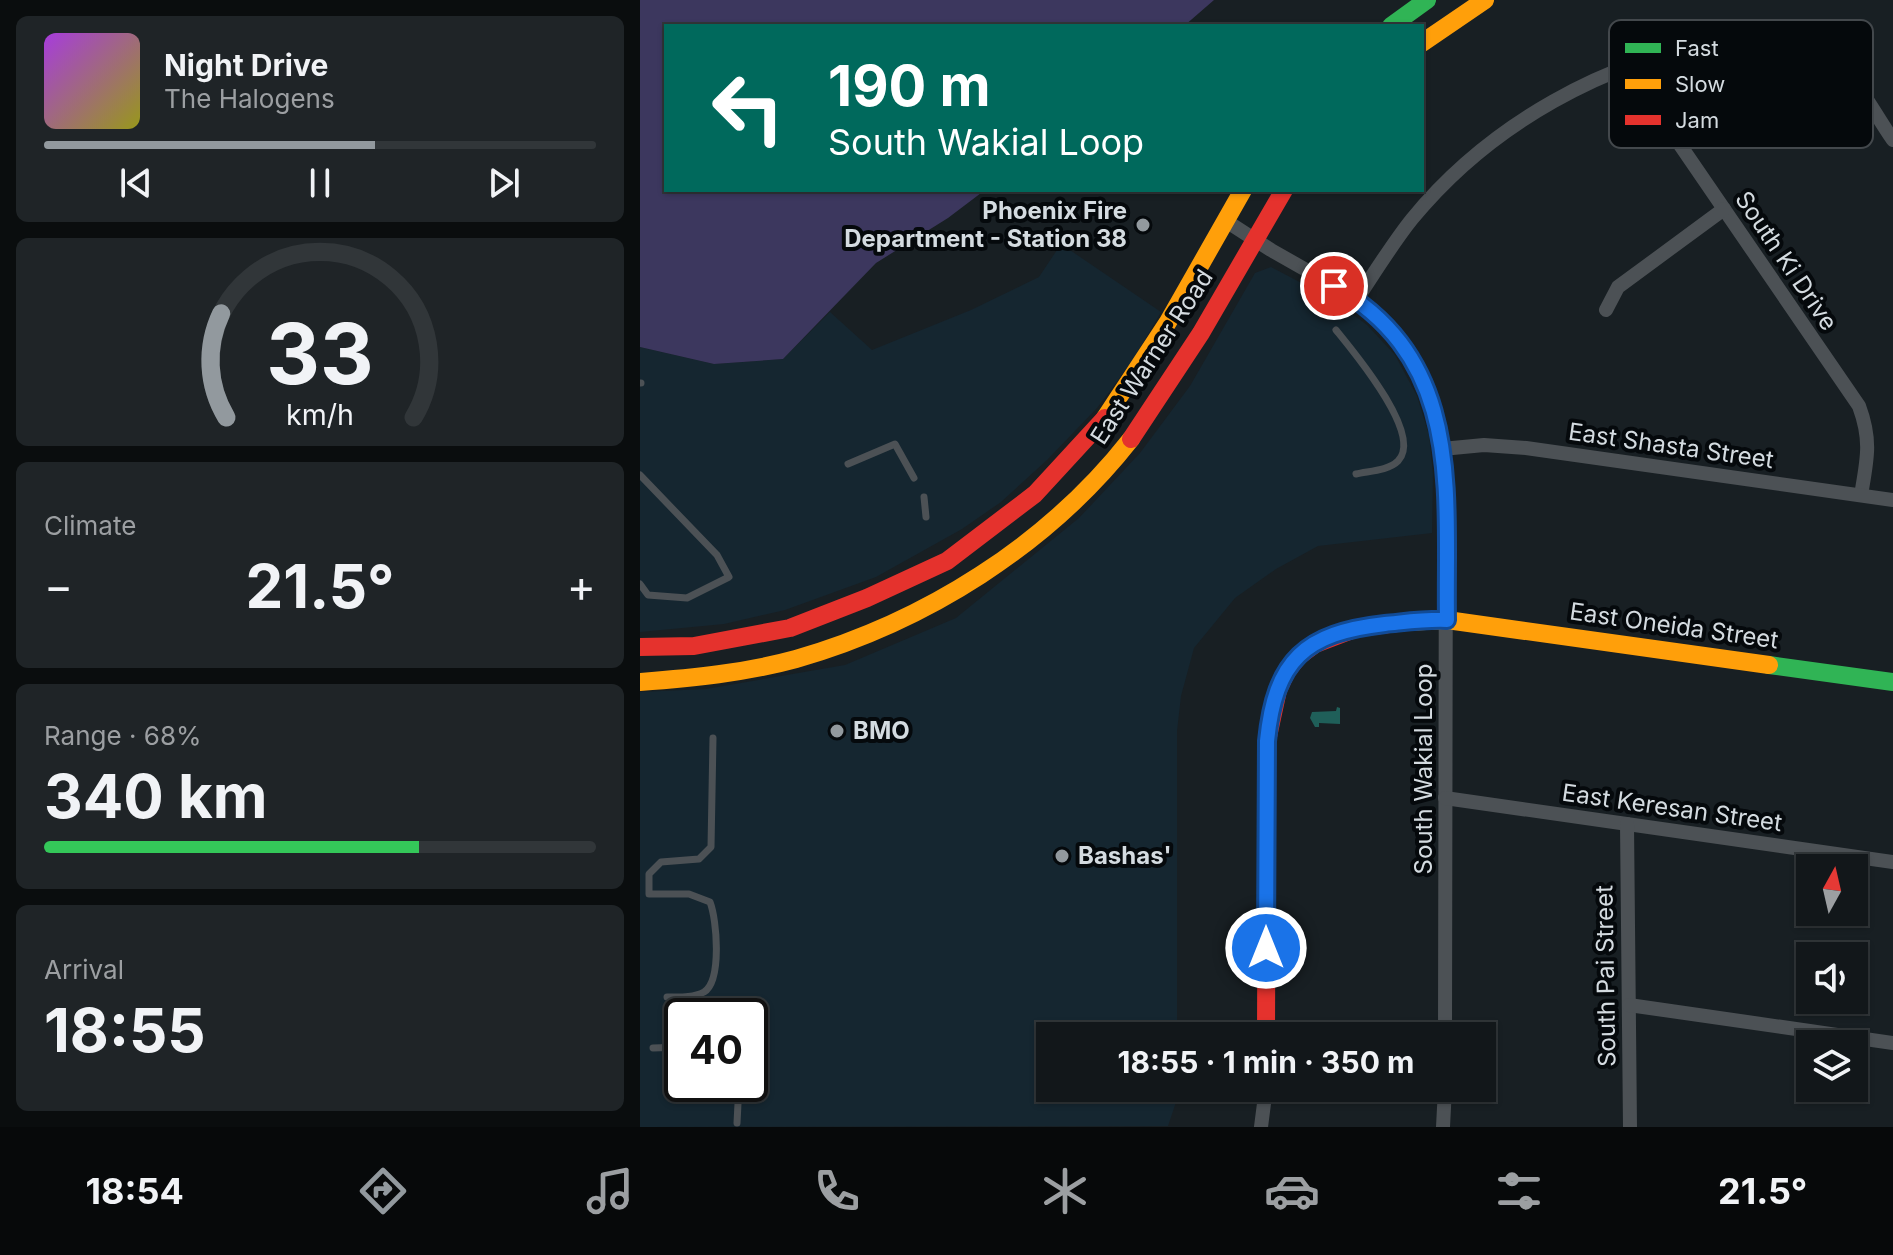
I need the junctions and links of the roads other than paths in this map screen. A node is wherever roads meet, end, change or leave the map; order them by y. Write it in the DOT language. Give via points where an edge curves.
graph roads {
  1 [pos="1427,0"];
  2 [pos="1485,0"];
  3 [pos="1407,5"];
  4 [pos="1393,24"];
  5 [pos="1424,42"];
  6 [pos="1609,74"];
  7 [pos="1873,111"];
  8 [pos="1893,140"];
  9 [pos="1682,148"];
  10 [pos="1242,192"];
  11 [pos="1283,192"];
  12 [pos="1724,209"];
  13 [pos="1226,221"];
  14 [pos="1254,239"];
  15 [pos="1357,299"];
  16 [pos="1606,310"];
  17 [pos="1336,330"];
  18 [pos="1131,381"];
  19 [pos="1160,397"];
  20 [pos="1442,449"];
  21 [pos="848,464"];
  22 [pos="1356,474"];
  23 [pos="640,475"];
  24 [pos="914,478"];
  25 [pos="1861,495"];
  26 [pos="924,497"];
  27 [pos="1893,500"];
  28 [pos="926,517"];
  29 [pos="640,584"];
  30 [pos="1447,620"];
  31 [pos="640,647"];
  32 [pos="640,682"];
  33 [pos="1893,682"];
  34 [pos="713,738"];
  35 [pos="1445,798"];
  36 [pos="1627,824"];
  37 [pos="1893,862"];
  38 [pos="667,997"];
  39 [pos="1629,1005"];
  40 [pos="1266,1022"];
  41 [pos="1445,1022"];
  42 [pos="1893,1043"];
  43 [pos="653,1048"];
  44 [pos="664,1048"];
  45 [pos="738,1102"];
  46 [pos="1264,1102"];
  47 [pos="1444,1102"];
  48 [pos="737,1123"];
  49 [pos="1261,1127"];
  50 [pos="1443,1127"];
  51 [pos="1630,1127"];
  1 -- 3 [label="main road"];
  2 -- 5 [label="main road"];
  3 -- 4 [label="main road"];
  6 -- 15 [label="street" via="1523,121 1462,169 1413,219"];
  7 -- 8 [label="street"];
  9 -- 12 [label="street, South Ki Drive"];
  10 -- 13 [label="main road, East Warner Road"];
  11 -- 14 [label="main road, East Warner Road"];
  12 -- 16 [label="street" via="1618,287"];
  12 -- 25 [label="street, South Ki Drive" via="1859,406 1868,430"];
  13 -- 14 [label="street, South Wakial Loop"];
  13 -- 18 [label="main road, East Warner Road"];
  14 -- 15 [label="street, South Wakial Loop"];
  14 -- 19 [label="main road, East Warner Road"];
  15 -- 20 [label="street, South Wakial Loop" via="1414,361 1427,387"];
  17 -- 22 [label="lane" via="1387,396 1403,448 1389,467"];
  18 -- 19 [label="main road"];
  18 -- 31 [label="main road, East Warner Road" via="1111,411 1035,494 947,561 790,628 694,646"];
  19 -- 32 [label="main road, East Warner Road" via="1102,474 1056,518 993,569 932,604 796,659 700,678"];
  20 -- 25 [label="street, East Shasta Street" via="1526,448"];
  20 -- 30 [label="street, South Wakial Loop"];
  21 -- 24 [label="lane" via="895,444"];
  23 -- 29 [label="lane" via="717,555 729,577 687,598 648,595"];
  25 -- 27 [label="street, East Shasta Street"];
  26 -- 28 [label="lane"];
  30 -- 33 [label="main road, East Oneida Street"];
  30 -- 35 [label="street, South Wakial Loop"];
  30 -- 40 [label="main road, East Oneida Street" via="1332,634 1310,645 1279,683 1267,741"];
  34 -- 38 [label="lane" via="711,847 699,859 661,862 649,874 649,894 689,894 710,902 715,976 706,991"];
  35 -- 36 [label="street, East Keresan Street"];
  35 -- 41 [label="street, South Wakial Loop"];
  36 -- 37 [label="street, East Keresan Street"];
  36 -- 39 [label="street, South Pai Street"];
  39 -- 42 [label="street"];
  39 -- 51 [label="street, South Pai Street"];
  43 -- 44 [label="lane"];
  45 -- 48 [label="lane"];
  46 -- 49 [label="street"];
  47 -- 50 [label="street"];
}
